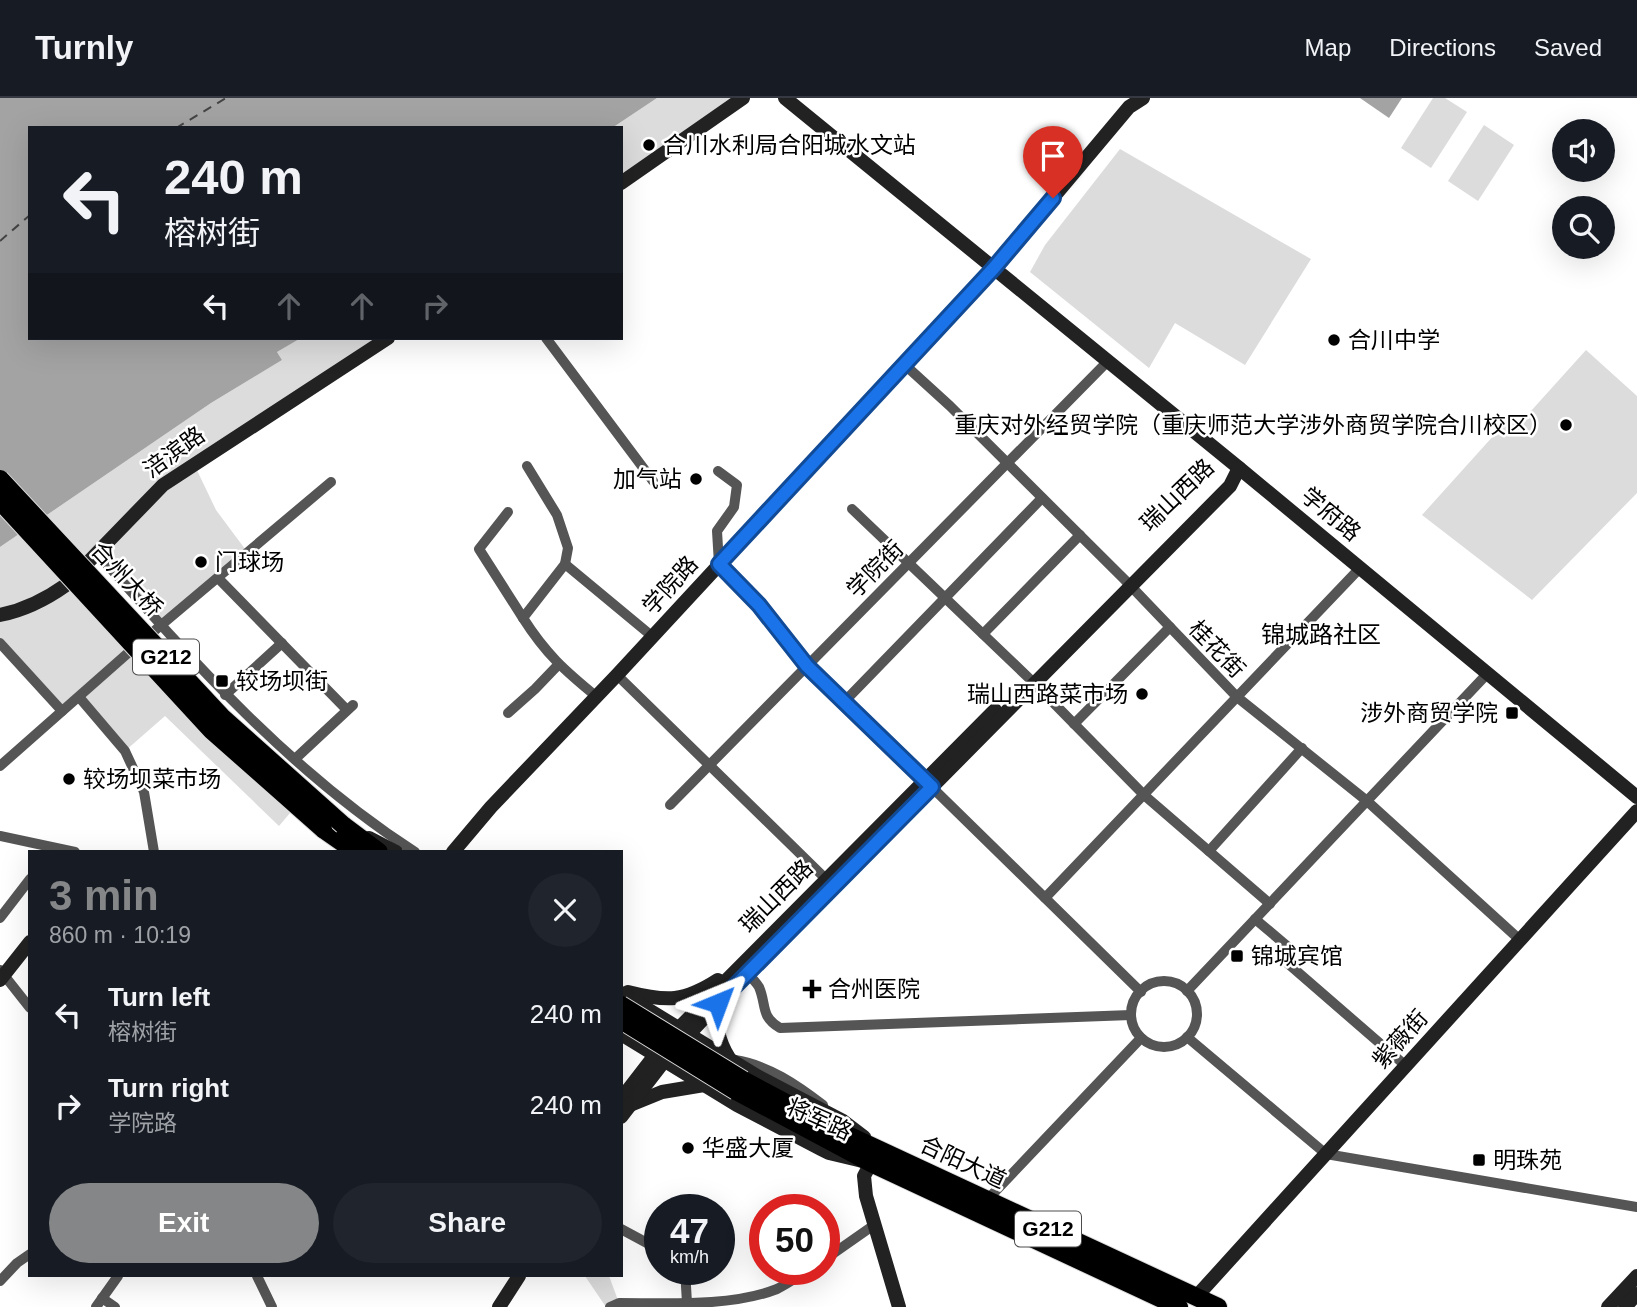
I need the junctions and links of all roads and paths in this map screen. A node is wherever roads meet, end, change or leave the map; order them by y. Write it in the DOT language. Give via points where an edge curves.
graph roads {
  1 [pos="743,98"];
  2 [pos="785,98"];
  3 [pos="1143,98"];
  4 [pos="623,182"];
  5 [pos="993,269"];
  6 [pos="385,340"];
  7 [pos="547,340"];
  8 [pos="1108,361"];
  9 [pos="905,365"];
  10 [pos="1006,464"];
  11 [pos="527,466"];
  12 [pos="1240,468"];
  13 [pos="718,471"];
  14 [pos="0,479"];
  15 [pos="653,481"];
  16 [pos="331,482"];
  17 [pos="1042,498"];
  18 [pos="0,501"];
  19 [pos="852,509"];
  20 [pos="508,512"];
  21 [pos="1080,535"];
  22 [pos="97,553"];
  23 [pos="908,563"];
  24 [pos="565,564"];
  25 [pos="719,564"];
  26 [pos="1360,568"];
  27 [pos="218,578"];
  28 [pos="1128,583"];
  29 [pos="945,598"];
  30 [pos="0,615"];
  31 [pos="523,618"];
  32 [pos="161,626"];
  33 [pos="1170,627"];
  34 [pos="983,634"];
  35 [pos="653,637"];
  36 [pos="0,643"];
  37 [pos="282,643"];
  38 [pos="558,665"];
  39 [pos="807,666"];
  40 [pos="1487,674"];
  41 [pos="617,675"];
  42 [pos="1031,680"];
  43 [pos="225,695"];
  44 [pos="79,696"];
  45 [pos="597,697"];
  46 [pos="1237,697"];
  47 [pos="844,702"];
  48 [pos="62,711"];
  49 [pos="508,713"];
  50 [pos="1074,724"];
  51 [pos="1302,748"];
  52 [pos="295,759"];
  53 [pos="709,765"];
  54 [pos="0,766"];
  55 [pos="928,783"];
  56 [pos="1144,794"];
  57 [pos="1637,797"];
  58 [pos="1367,801"];
  59 [pos="670,805"];
  60 [pos="1637,811"];
  61 [pos="343,825"];
  62 [pos="323,829"];
  63 [pos="0,836"];
  64 [pos="51,850"];
  65 [pos="154,850"];
  66 [pos="346,850"];
  67 [pos="353,850"];
  68 [pos="376,850"];
  69 [pos="392,850"];
  70 [pos="412,850"];
  71 [pos="455,850"];
  72 [pos="1209,851"];
  73 [pos="28,881"];
  74 [pos="829,883"];
  75 [pos="1045,898"];
  76 [pos="1270,904"];
  77 [pos="0,918"];
  78 [pos="1255,919"];
  79 [pos="1520,940"];
  80 [pos="28,944"];
  81 [pos="742,970"];
  82 [pos="1,975"];
  83 [pos="623,991"];
  84 [pos="1187,991"];
  85 [pos="623,992"];
  86 [pos="1141,992"];
  87 [pos="718,1003"];
  88 [pos="28,1006"];
  89 [pos="623,1006"];
  90 [pos="1131,1015"];
  91 [pos="623,1021"];
  92 [pos="684,1031"];
  93 [pos="623,1035"];
  94 [pos="1188,1037"];
  95 [pos="1141,1038"];
  96 [pos="660,1058"];
  97 [pos="730,1060"];
  98 [pos="1406,1066"];
  99 [pos="704,1085"];
  100 [pos="739,1085"];
  101 [pos="623,1104"];
  102 [pos="1326,1154"];
  103 [pos="874,1156"];
  104 [pos="987,1200"];
  105 [pos="1637,1207"];
  106 [pos="874,1225"];
  107 [pos="623,1230"];
  108 [pos="644,1242"];
  109 [pos="840,1248"];
  110 [pos="28,1255"];
  111 [pos="1637,1276"];
  112 [pos="117,1277"];
  113 [pos="257,1277"];
  114 [pos="507,1277"];
  115 [pos="518,1277"];
  116 [pos="0,1281"];
  117 [pos="686,1285"];
  118 [pos="784,1285"];
  119 [pos="1637,1294"];
  120 [pos="1196,1297"];
  121 [pos="99,1303"];
  122 [pos="687,1303"];
  123 [pos="718,1305"];
  124 [pos="617,1306"];
  125 [pos="115,1307"];
  126 [pos="272,1307"];
  127 [pos="489,1307"];
  128 [pos="499,1307"];
  129 [pos="899,1307"];
  130 [pos="1179,1307"];
  131 [pos="1218,1307"];
  132 [pos="1608,1307"];
  133 [pos="1625,1307"];
  1 -- 4 [label="main road"];
  2 -- 5 [label="main road, 学府路"];
  3 -- 5 [label="main road, 学院路" via="1129,107"];
  5 -- 8 [label="main road, 学府路"];
  5 -- 9 [label="main road, 学院路"];
  6 -- 22 [label="main road, 涪滨路" via="163,485"];
  7 -- 15 [label="street"];
  8 -- 10 [label="street, 学院街"];
  8 -- 12 [label="main road, 学府路"];
  9 -- 10 [label="street, 桂花街"];
  9 -- 25 [label="main road, 学院路"];
  10 -- 17 [label="street, 桂花街"];
  10 -- 23 [label="street, 学院街"];
  11 -- 24 [label="street" via="557,515 568,548"];
  12 -- 26 [label="main road, 学府路"];
  12 -- 28 [label="main road, 瑞山西路" via="1223,480"];
  13 -- 25 [label="street" via="737,485 734,507 717,531"];
  14 -- 61 [label="highway, 合州大桥 / G212, bridge" via="222,717"];
  16 -- 27 [label="street"];
  17 -- 21 [label="street, 桂花街"];
  17 -- 29 [label="street"];
  18 -- 62 [label="highway, 合州大桥 / G212, bridge" via="211,730"];
  19 -- 23 [label="street"];
  20 -- 31 [label="street" via="479,549"];
  21 -- 28 [label="street, 桂花街"];
  21 -- 34 [label="street"];
  22 -- 30 [label="main road, 涪滨路" via="48,598"];
  22 -- 32 [label="street"];
  23 -- 29 [label="street"];
  23 -- 39 [label="street, 学院街"];
  24 -- 31 [label="street"];
  24 -- 35 [label="street"];
  25 -- 35 [label="main road, 学院路"];
  25 -- 39 [label="street" via="759,605"];
  26 -- 40 [label="main road, 学府路"];
  26 -- 46 [label="street"];
  27 -- 32 [label="street"];
  27 -- 37 [label="street"];
  28 -- 33 [label="street, 桂花街"];
  28 -- 42 [label="main road, 瑞山西路"];
  29 -- 34 [label="street"];
  29 -- 47 [label="street"];
  31 -- 38 [label="street"];
  32 -- 43 [label="street"];
  32 -- 44 [label="street"];
  33 -- 46 [label="street, 桂花街"];
  33 -- 50 [label="street"];
  34 -- 42 [label="street"];
  35 -- 41 [label="main road, 学院路"];
  36 -- 48 [label="street"];
  37 -- 43 [label="street"];
  37 -- 52 [label="street" via="350,708"];
  38 -- 45 [label="street"];
  38 -- 49 [label="street"];
  39 -- 47 [label="street"];
  39 -- 53 [label="street, 学院街"];
  40 -- 57 [label="main road, 学府路"];
  40 -- 58 [label="street"];
  41 -- 45 [label="main road, 学院路"];
  41 -- 53 [label="street"];
  42 -- 50 [label="street"];
  42 -- 55 [label="main road, 瑞山西路"];
  43 -- 52 [label="street"];
  44 -- 48 [label="street"];
  44 -- 65 [label="street" via="125,751 144,792"];
  45 -- 71 [label="main road, 学院路"];
  46 -- 51 [label="street, 桂花街"];
  46 -- 56 [label="street"];
  47 -- 55 [label="street"];
  48 -- 54 [label="street"];
  50 -- 56 [label="street"];
  51 -- 58 [label="street, 桂花街"];
  51 -- 72 [label="street"];
  52 -- 70 [label="street" via="349,806"];
  53 -- 59 [label="street, 学院街"];
  53 -- 74 [label="street"];
  55 -- 74 [label="main road, 瑞山西路"];
  55 -- 75 [label="street"];
  56 -- 72 [label="street"];
  56 -- 75 [label="street"];
  58 -- 76 [label="street"];
  58 -- 79 [label="street, 桂花街"];
  60 -- 79 [label="main road, 紫薇街"];
  61 -- 68 [label="highway, G212"];
  61 -- 69 [label="main road"];
  62 -- 66 [label="main road"];
  62 -- 67 [label="highway, G212"];
  63 -- 64 [label="street"];
  72 -- 76 [label="street"];
  73 -- 77 [label="street"];
  74 -- 81 [label="main road, 瑞山西路"];
  75 -- 86 [label="street"];
  76 -- 78 [label="street"];
  78 -- 84 [label="street"];
  78 -- 98 [label="street" via="1293,951 1284,961"];
  79 -- 98 [label="main road, 紫薇街"];
  80 -- 82 [label="main road"];
  81 -- 83 [label="main road" via="680,999"];
  81 -- 87 [label="main road, 瑞山西路"];
  81 -- 90 [label="street" via="758,986 770,1022 780,1028"];
  81 -- 92 [label="main road, 瑞山西路"];
  82 -- 88 [label="street"];
  84 -- 86 [label="street" via="1169,982 1149,985"];
  84 -- 94 [label="street" via="1197,1019"];
  85 -- 92 [label="main road, 将军路"];
  86 -- 90 [label="street"];
  87 -- 92 [label="main road, 瑞山西路"];
  87 -- 97 [label="main road" via="719,1041"];
  89 -- 100 [label="highway, G212, bridge"];
  90 -- 95 [label="street"];
  91 -- 100 [label="highway, G212, bridge"];
  92 -- 96 [label="main road, 瑞山西路"];
  92 -- 97 [label="main road, 将军路"];
  93 -- 96 [label="main road, 将军路"];
  94 -- 95 [label="street" via="1170,1047"];
  94 -- 102 [label="street"];
  95 -- 104 [label="street"];
  96 -- 99 [label="main road, 将军路"];
  96 -- 101 [label="main road, 瑞山西路"];
  97 -- 103 [label="main road, 将军路" via="843,1121"];
  98 -- 102 [label="main road, 紫薇街"];
  99 -- 101 [label="main road" via="662,1091"];
  99 -- 103 [label="main road, 将军路" via="829,1153"];
  100 -- 103 [label="highway, G212"];
  102 -- 105 [label="street"];
  102 -- 120 [label="main road, 紫薇街"];
  103 -- 104 [label="highway, 合阳大道 / G212"];
  103 -- 106 [label="main road, 将军路" via="864,1176"];
  103 -- 130 [label="highway, 合阳大道 / G212"];
  104 -- 120 [label="highway, 合阳大道 / G212"];
  106 -- 109 [label="street"];
  106 -- 129 [label="main road, 将军路"];
  107 -- 108 [label="street"];
  110 -- 116 [label="street"];
  111 -- 132 [label="main road"];
  112 -- 121 [label="street"];
  113 -- 126 [label="street"];
  114 -- 127 [label="main road"];
  115 -- 128 [label="main road"];
  117 -- 122 [label="street"];
  118 -- 123 [label="street"];
  119 -- 133 [label="main road"];
  120 -- 131 [label="highway, 合阳大道 / G212"];
  121 -- 125 [label="street"];
  122 -- 123 [label="street"];
  122 -- 124 [label="street"];
}
